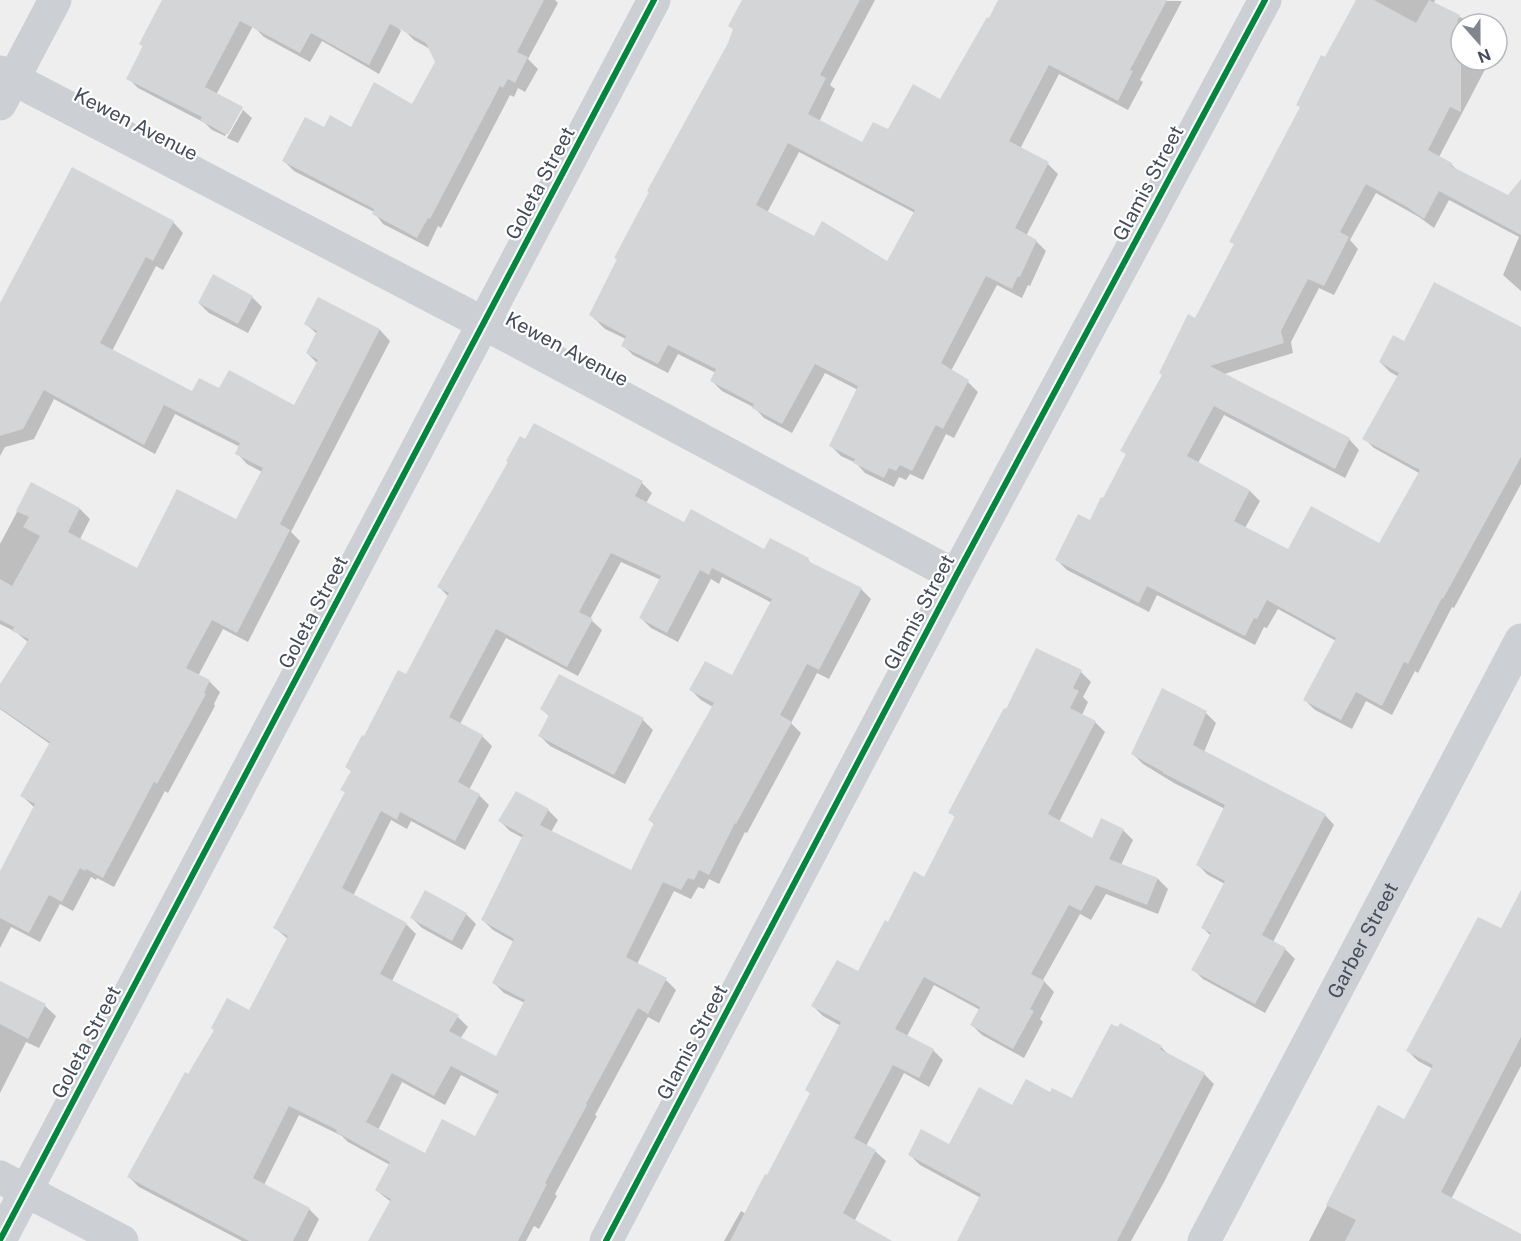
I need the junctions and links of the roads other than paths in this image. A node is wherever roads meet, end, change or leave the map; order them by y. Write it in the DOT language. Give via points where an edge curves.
graph roads {
  1 [pos="55,0"];
  2 [pos="654,0"];
  3 [pos="1265,0"];
  4 [pos="4,85"];
  5 [pos="485,324"];
  6 [pos="956,576"];
  7 [pos="1521,640"];
  8 [pos="13,1184"];
  9 [pos="0,1240"];
  10 [pos="122,1241"];
  11 [pos="606,1241"];
  12 [pos="1204,1241"];
  1 -- 4 [label="street"];
  2 -- 5 [label="street, Goleta Street"];
  3 -- 6 [label="street, Glamis Street"];
  4 -- 5 [label="street, Kewen Avenue"];
  5 -- 6 [label="street, Kewen Avenue"];
  5 -- 8 [label="street, Goleta Street"];
  6 -- 11 [label="street, Glamis Street"];
  7 -- 12 [label="street, Garber Street"];
  8 -- 9 [label="street, Goleta Street"];
  8 -- 10 [label="street"];
}
